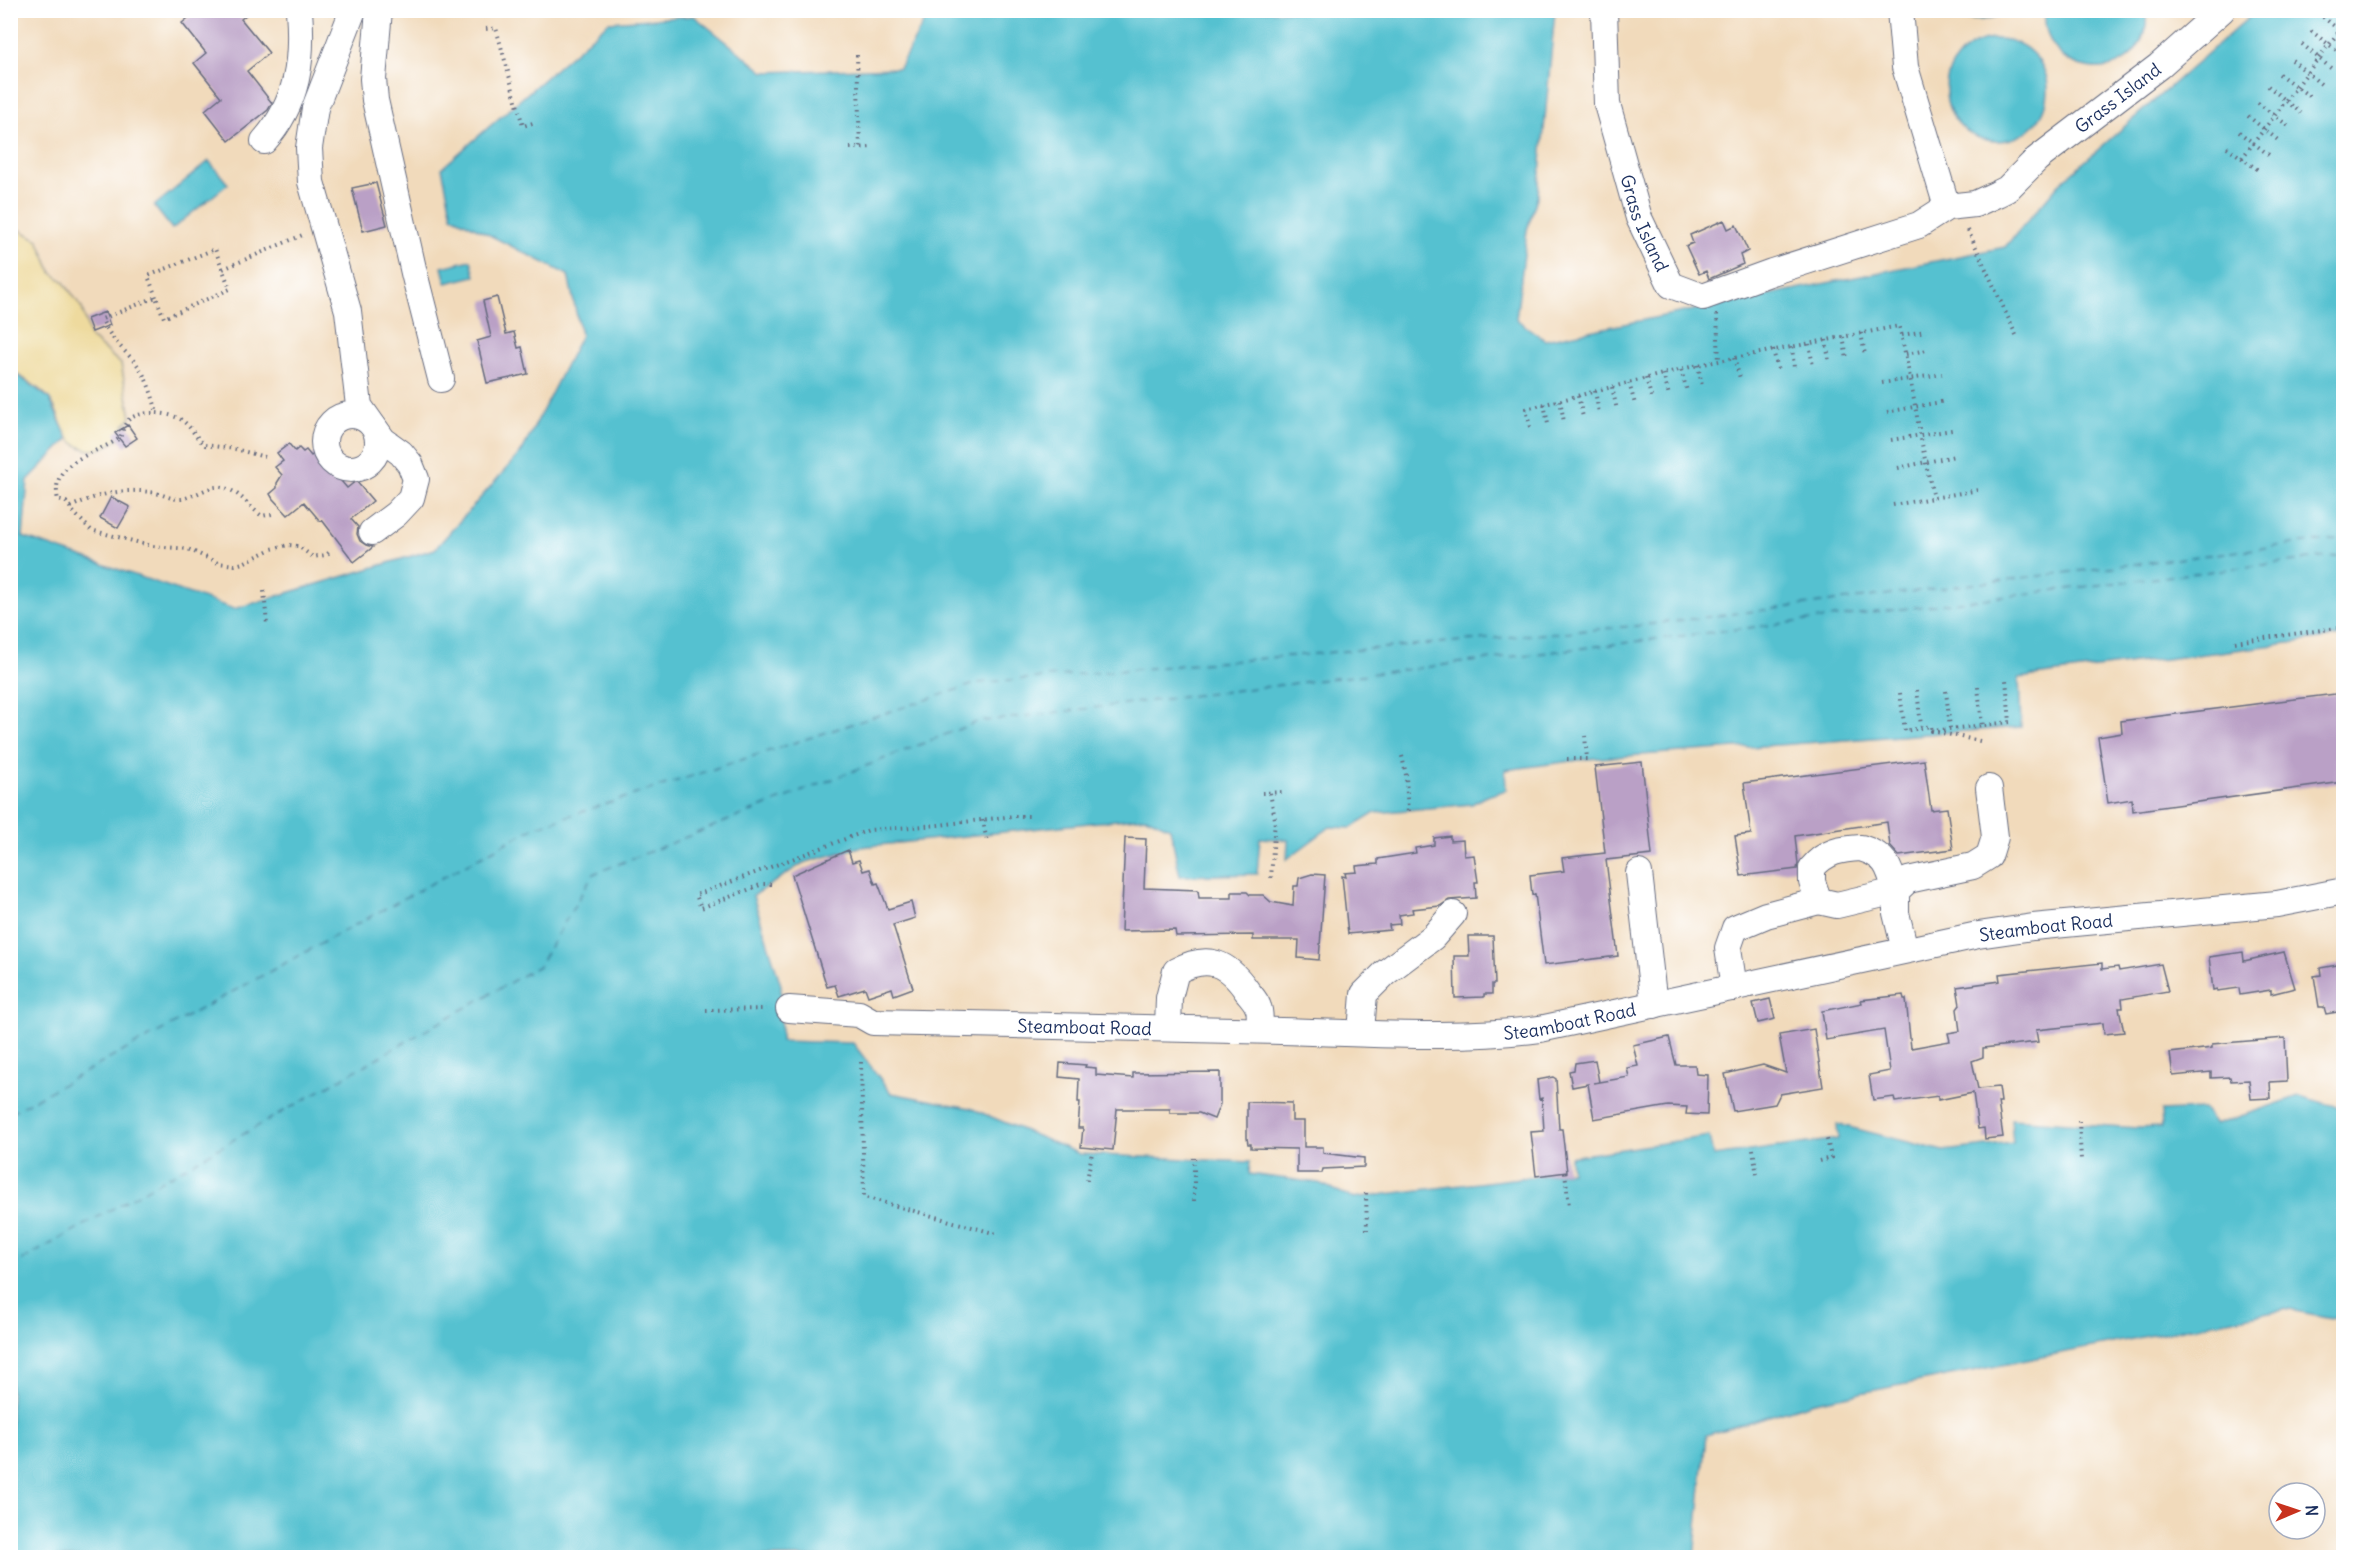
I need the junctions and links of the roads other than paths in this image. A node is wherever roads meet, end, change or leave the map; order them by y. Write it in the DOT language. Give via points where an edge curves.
graph roads {
  1 [pos="299,10"];
  2 [pos="353,10"];
  3 [pos="379,10"];
  4 [pos="1604,10"];
  5 [pos="1900,10"];
  6 [pos="2218,11"];
  7 [pos="264,141"];
  8 [pos="1947,207"];
  9 [pos="441,380"];
  10 [pos="372,531"];
  11 [pos="1989,788"];
  12 [pos="1639,873"];
  13 [pos="1896,891"];
  14 [pos="2343,891"];
  15 [pos="1819,902"];
  16 [pos="1453,914"];
  17 [pos="1905,950"];
  18 [pos="1734,988"];
  19 [pos="1654,1005"];
  20 [pos="789,1009"];
  21 [pos="1168,1028"];
  22 [pos="1260,1030"];
  23 [pos="1360,1032"];
  1 -- 7 [label="street" via="301,42 292,97"];
  2 -- 10 [label="street" via="322,87 309,148 311,182 348,310 359,406 383,440 410,464 416,479 411,498"];
  3 -- 9 [label="street" via="375,100"];
  4 -- 8 [label="street, Grass Island" via="1606,104 1639,218 1671,285 1703,297 1919,225"];
  5 -- 8 [label="street" via="1905,67"];
  6 -- 8 [label="street, Grass Island" via="2159,66 2037,159 2007,189 1975,204"];
  11 -- 13 [label="street" via="1995,837 1989,856 1973,866 1908,880"];
  12 -- 19 [label="street"];
  13 -- 15 [label="street" via="1837,905"];
  13 -- 15 [label="street" via="1889,867 1876,853 1862,848 1837,849 1812,868"];
  13 -- 17 [label="street" via="1896,913"];
  14 -- 17 [label="street, Steamboat Road" via="2277,904 2033,927"];
  15 -- 18 [label="street" via="1766,915 1735,928 1728,948"];
  16 -- 23 [label="street" via="1433,937 1364,994"];
  17 -- 18 [label="street, Steamboat Road"];
  18 -- 19 [label="street, Steamboat Road"];
  19 -- 23 [label="street, Steamboat Road" via="1513,1032"];
  20 -- 21 [label="street, Steamboat Road" via="859,1014 873,1022"];
  21 -- 22 [label="street, Steamboat Road"];
  21 -- 22 [label="street" via="1169,998 1176,971 1191,963 1212,962 1237,976 1259,1007"];
  22 -- 23 [label="street, Steamboat Road"];
}
